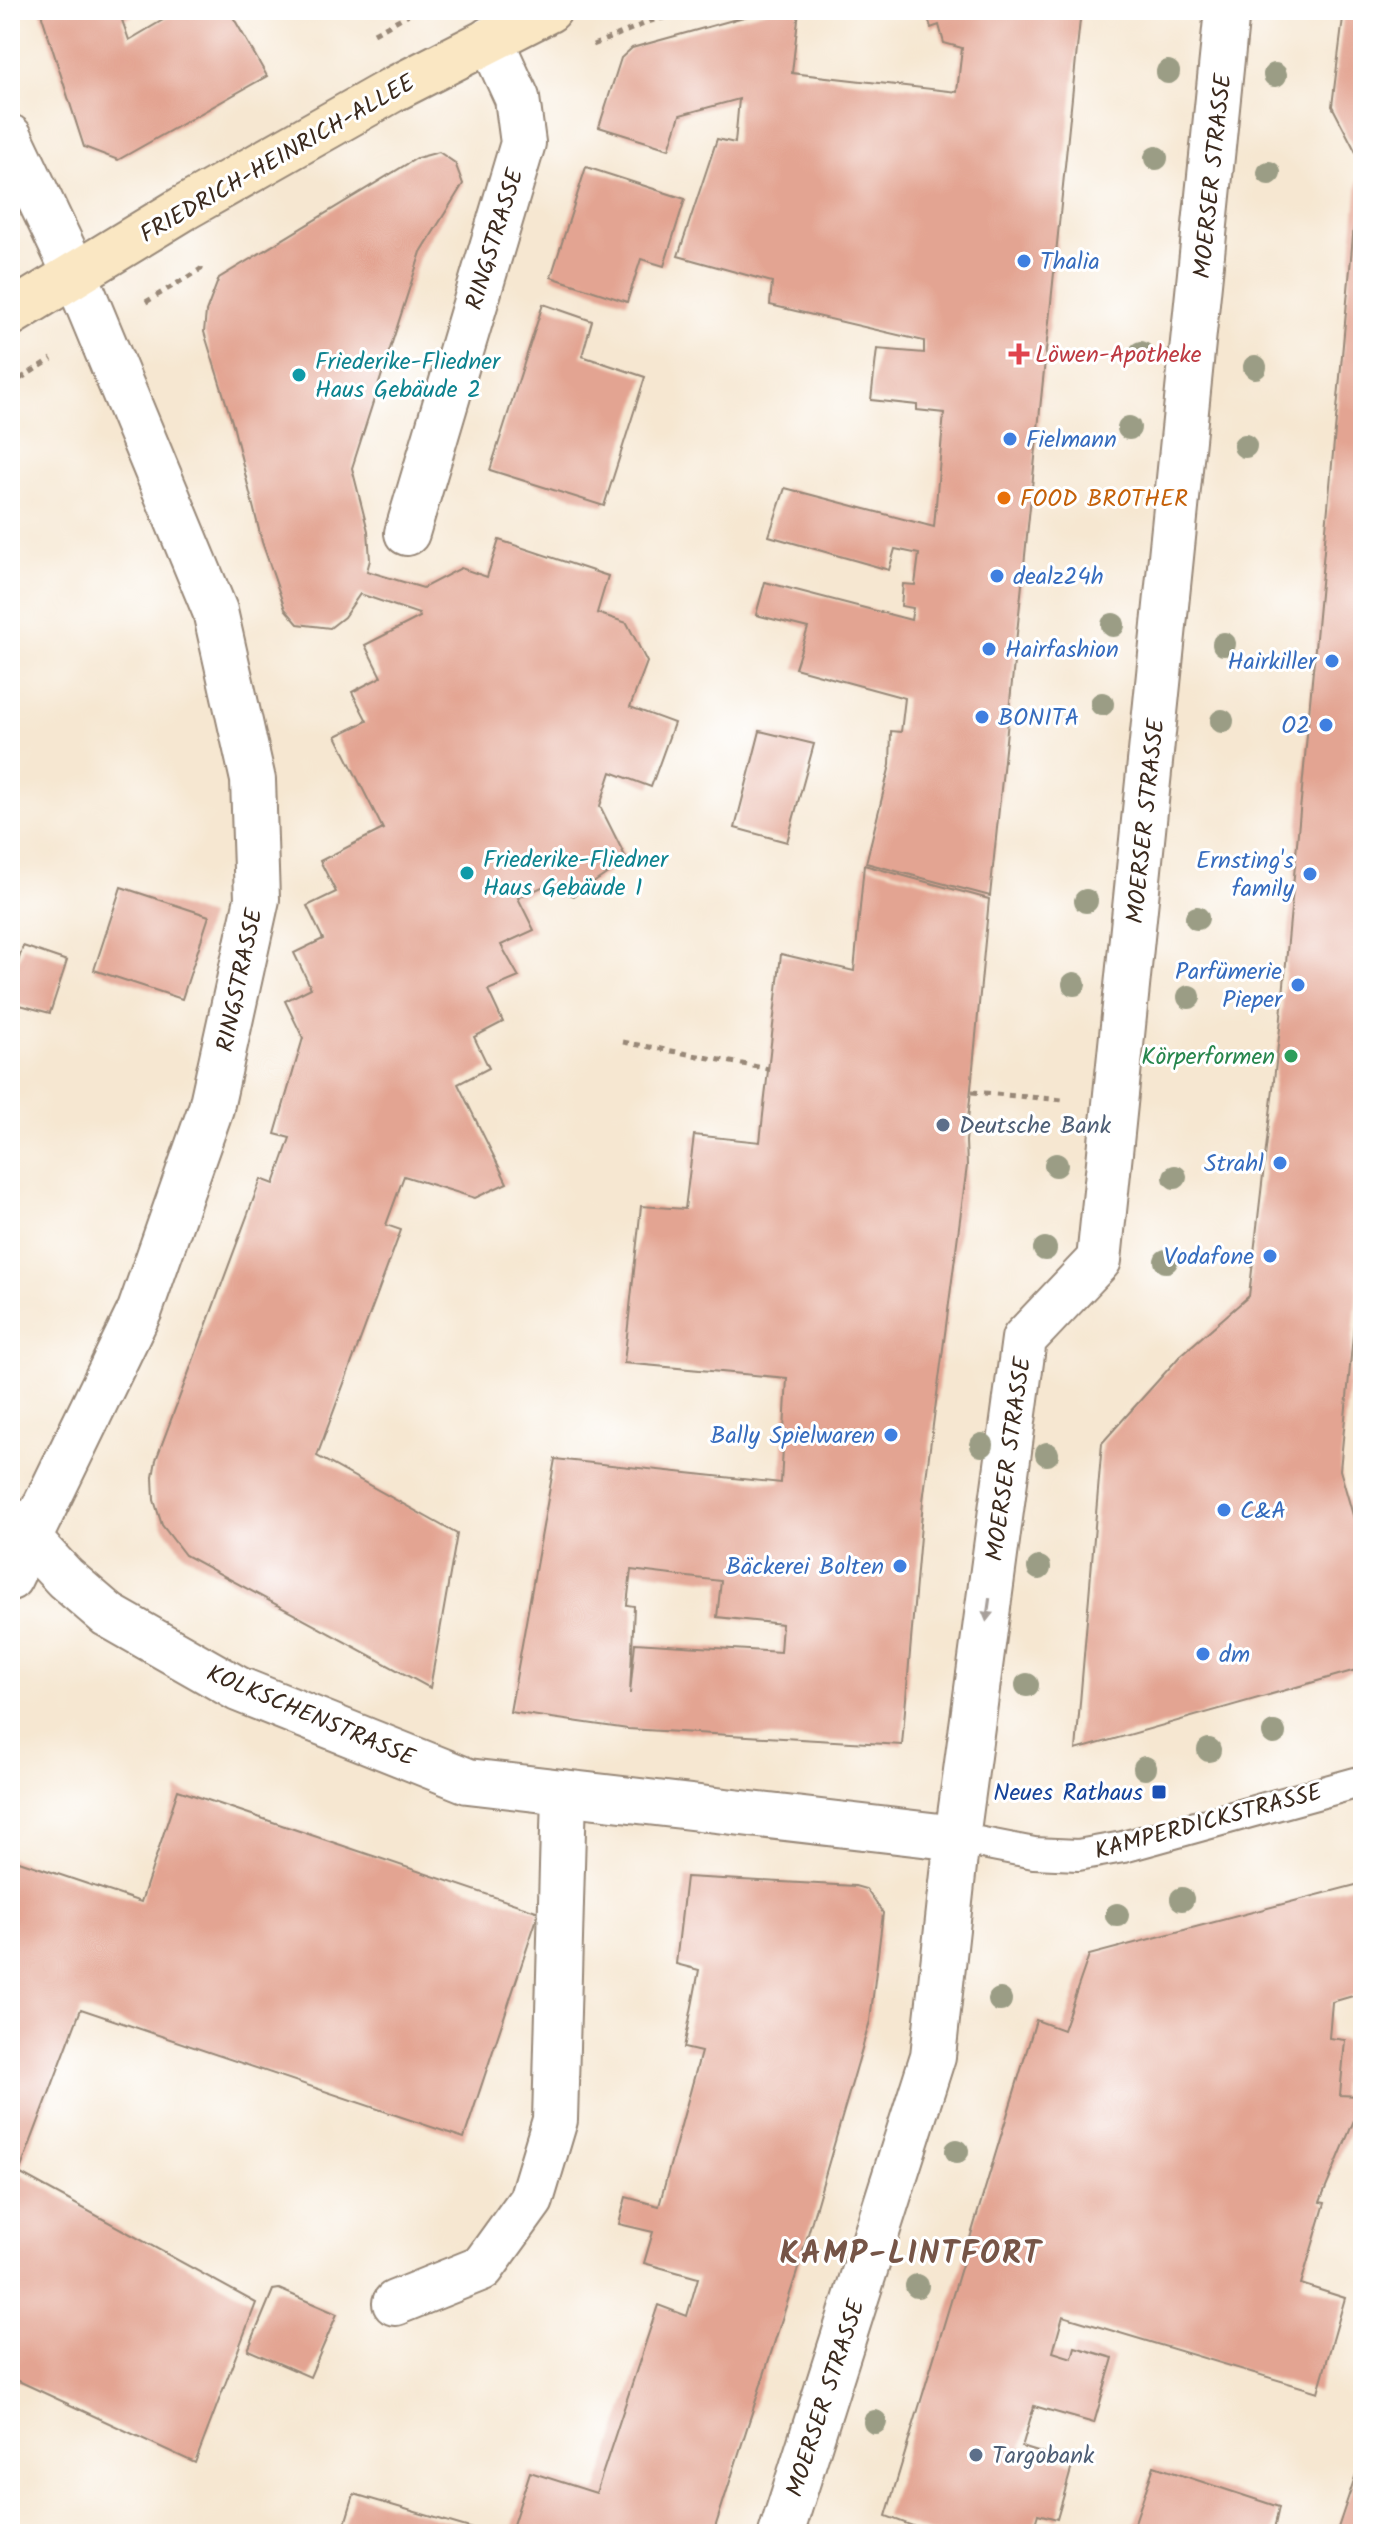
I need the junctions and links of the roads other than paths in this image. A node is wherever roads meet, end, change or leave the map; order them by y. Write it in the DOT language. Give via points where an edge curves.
graph roads {
  1 [pos="549,10"];
  2 [pos="1227,10"];
  3 [pos="490,39"];
  4 [pos="10,137"];
  5 [pos="76,276"];
  6 [pos="10,314"];
  7 [pos="407,533"];
  8 [pos="16,1546"];
  9 [pos="1363,1781"];
  10 [pos="564,1794"];
  11 [pos="957,1838"];
  12 [pos="395,2303"];
  13 [pos="781,2534"];
  1 -- 3 [label="main road, FRIEDRICH-HEINRICH-ALLEE"];
  2 -- 11 [label="street, MOERSER STRASSE, one-way" via="1099,1260 1024,1339"];
  3 -- 5 [label="main road, FRIEDRICH-HEINRICH-ALLEE" via="184,208"];
  3 -- 7 [label="street, RINGSTRASSE" via="517,98 523,143"];
  4 -- 5 [label="street, RINGSTRASSE"];
  5 -- 6 [label="main road, FRIEDRICH-HEINRICH-ALLEE"];
  5 -- 8 [label="street, RINGSTRASSE" via="215,611 253,780 257,899 211,1108 140,1310"];
  8 -- 10 [label="street, KOLKSCHENSTRASSE" via="108,1615 238,1689 468,1781"];
  9 -- 11 [label="lane, KAMPERDICKSTRASSE" via="1088,1853 1034,1853"];
  10 -- 11 [label="street, KOLKSCHENSTRASSE"];
  10 -- 12 [label="street" via="555,2120 531,2200 482,2268"];
  11 -- 13 [label="street, MOERSER STRASSE" via="933,2056"];
}
